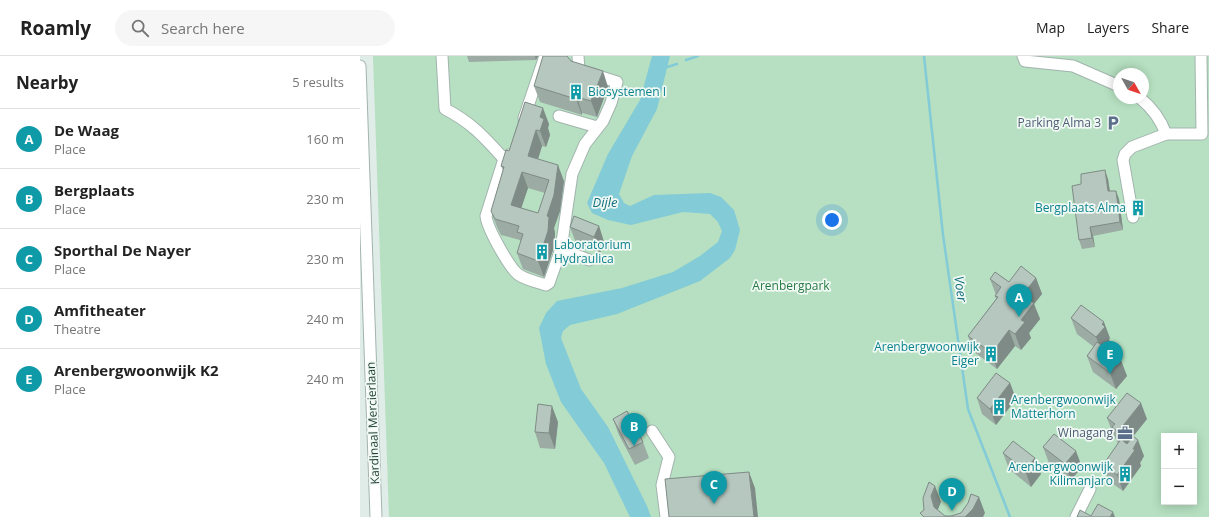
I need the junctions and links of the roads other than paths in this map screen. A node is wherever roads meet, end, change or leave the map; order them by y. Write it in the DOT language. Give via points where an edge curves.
graph roads {
  1 [pos="442,56"];
  2 [pos="545,56"];
  3 [pos="578,56"];
  4 [pos="1023,56"];
  5 [pos="1201,56"];
  6 [pos="360,66"];
  7 [pos="1113,83"];
  8 [pos="1146,104"];
  9 [pos="559,116"];
  10 [pos="598,127"];
  11 [pos="520,131"];
  12 [pos="1166,134"];
  13 [pos="515,146"];
  14 [pos="504,159"];
  15 [pos="362,195"];
  16 [pos="1133,217"];
  17 [pos="561,249"];
  18 [pos="589,260"];
  19 [pos="652,431"];
  20 [pos="1090,489"];
  21 [pos="376,517"];
  22 [pos="666,517"];
  23 [pos="1076,517"];
  1 -- 14 [label="street" via="446,110 474,126"];
  2 -- 11 [label="street"];
  3 -- 10 [label="street" via="579,70 617,82 611,103"];
  4 -- 7 [label="street" via="1025,61 1073,66"];
  5 -- 12 [label="street" via="1202,134"];
  6 -- 15 [label="street, Kardinaal Mercierlaan"];
  8 -- 12 [label="street" via="1163,126"];
  9 -- 10 [label="street"];
  10 -- 17 [label="street" via="585,144 572,174"];
  12 -- 16 [label="street" via="1132,147 1125,154 1123,160"];
  13 -- 14 [label="street" via="512,153"];
  14 -- 17 [label="street" via="486,216 487,224 506,258 518,275 546,285"];
  15 -- 21 [label="street, Kardinaal Mercierlaan"];
  17 -- 18 [label="street"];
  19 -- 22 [label="street" via="669,457 662,485"];
  20 -- 23 [label="street"];
}
